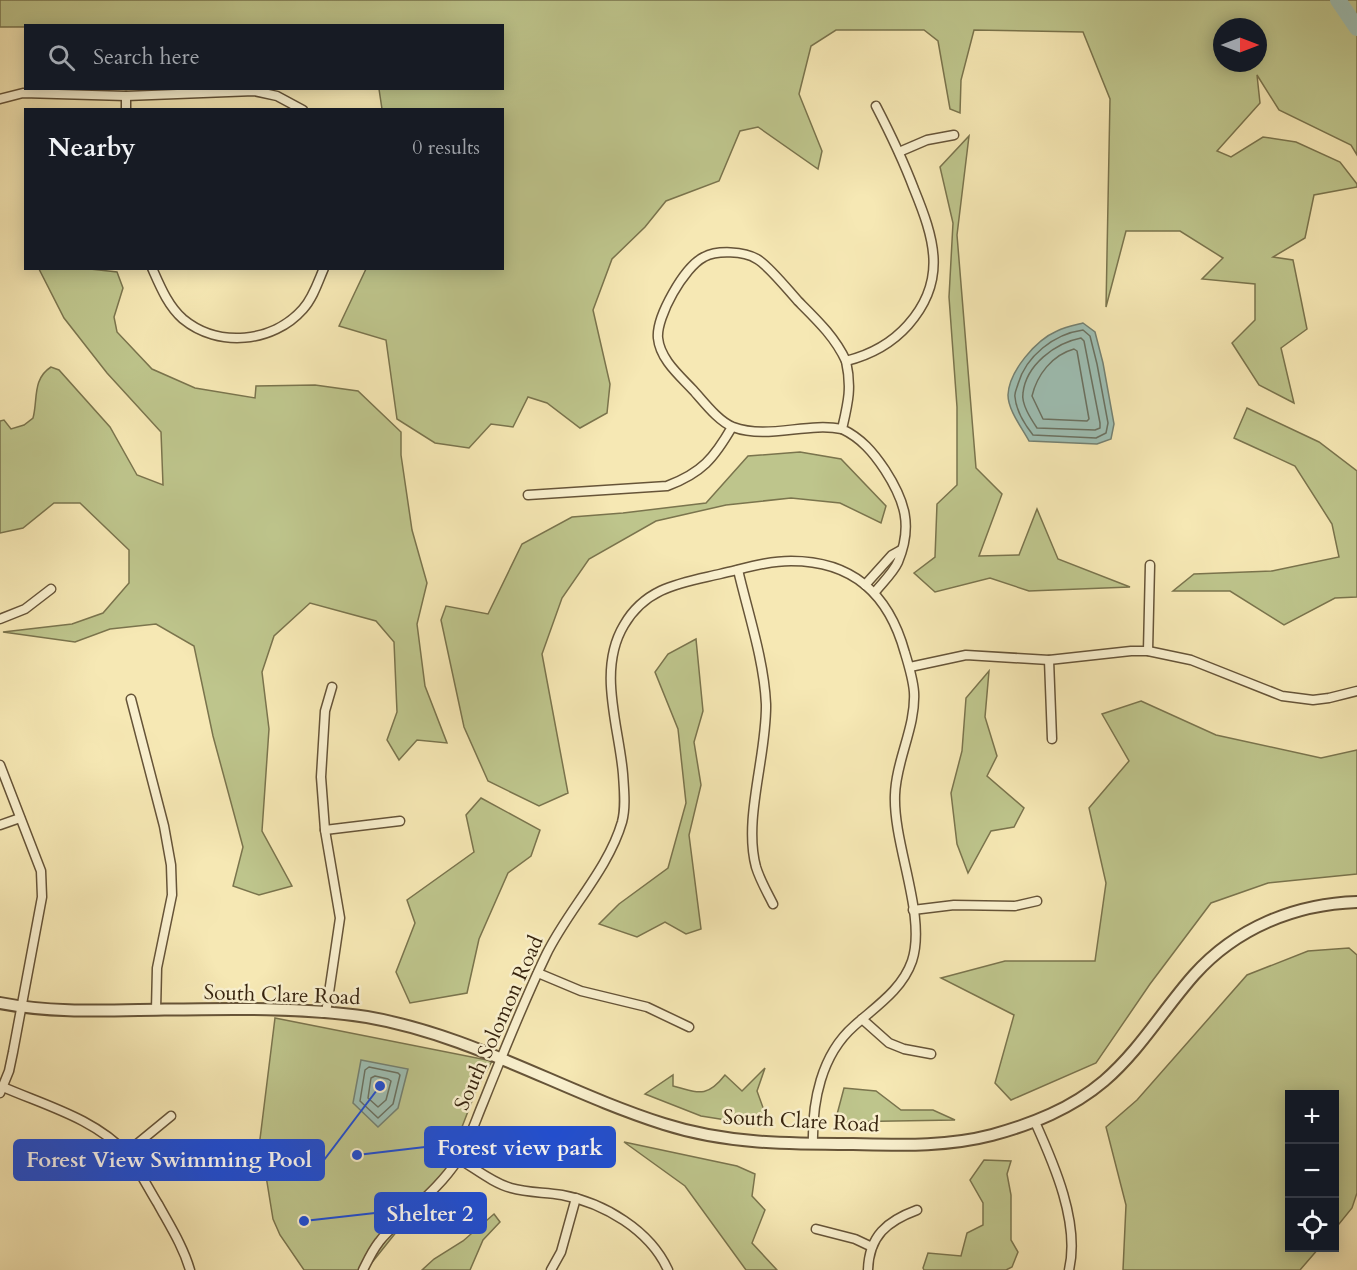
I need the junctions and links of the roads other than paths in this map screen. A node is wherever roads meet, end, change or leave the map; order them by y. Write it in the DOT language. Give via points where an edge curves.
graph roads {
  1 [pos="126,96"];
  2 [pos="0,99"];
  3 [pos="876,106"];
  4 [pos="126,108"];
  5 [pos="299,108"];
  6 [pos="954,135"];
  7 [pos="899,152"];
  8 [pos="153,270"];
  9 [pos="323,270"];
  10 [pos="846,361"];
  11 [pos="732,426"];
  12 [pos="842,429"];
  13 [pos="528,495"];
  14 [pos="901,550"];
  15 [pos="1150,565"];
  16 [pos="738,570"];
  17 [pos="865,585"];
  18 [pos="51,589"];
  19 [pos="875,592"];
  20 [pos="0,619"];
  21 [pos="1148,651"];
  22 [pos="1049,660"];
  23 [pos="910,667"];
  24 [pos="332,687"];
  25 [pos="1357,691"];
  26 [pos="131,699"];
  27 [pos="1052,739"];
  28 [pos="0,765"];
  29 [pos="20,818"];
  30 [pos="400,821"];
  31 [pos="0,825"];
  32 [pos="325,830"];
  33 [pos="1037,901"];
  34 [pos="1357,902"];
  35 [pos="773,904"];
  36 [pos="913,910"];
  37 [pos="538,973"];
  38 [pos="0,1003"];
  39 [pos="21,1007"];
  40 [pos="156,1010"];
  41 [pos="326,1013"];
  42 [pos="862,1019"];
  43 [pos="689,1027"];
  44 [pos="931,1054"];
  45 [pos="501,1059"];
  46 [pos="1,1090"];
  47 [pos="171,1116"];
  48 [pos="1035,1122"];
  49 [pos="813,1144"];
  50 [pos="126,1154"];
  51 [pos="459,1159"];
  52 [pos="576,1198"];
  53 [pos="917,1210"];
  54 [pos="816,1229"];
  55 [pos="872,1247"];
  56 [pos="190,1270"];
  57 [pos="363,1270"];
  58 [pos="551,1270"];
  59 [pos="668,1270"];
  60 [pos="868,1270"];
  61 [pos="1069,1270"];
  1 -- 2 [label="street" via="23,93"];
  1 -- 4 [label="street"];
  1 -- 5 [label="street" via="254,91 277,96"];
  3 -- 7 [label="street"];
  6 -- 7 [label="street" via="927,140"];
  7 -- 10 [label="street" via="930,229 934,259 929,293 918,314 897,338"];
  8 -- 9 [label="street" via="182,318 212,335 244,339 272,332 295,318 315,291"];
  10 -- 11 [label="street" via="835,340 757,259 724,253 704,257 670,296 658,337 674,370"];
  10 -- 12 [label="street" via="849,400"];
  11 -- 12 [label="street" via="773,432 817,427"];
  11 -- 13 [label="street" via="717,454 687,478 667,486"];
  12 -- 14 [label="street" via="867,446 897,489 905,508 906,533"];
  14 -- 17 [label="street"];
  14 -- 19 [label="street" via="897,564"];
  15 -- 21 [label="street"];
  16 -- 17 [label="street, South Solomon Road" via="770,563 805,562 835,568"];
  16 -- 35 [label="street" via="766,702 752,847 756,867"];
  16 -- 37 [label="street, South Solomon Road" via="656,591 623,626 612,655 610,684 622,757 622,822"];
  17 -- 19 [label="street, South Solomon Road"];
  18 -- 20 [label="street" via="25,609"];
  19 -- 23 [label="street" via="899,629"];
  21 -- 22 [label="street"];
  21 -- 25 [label="street" via="1191,660 1282,696 1312,700"];
  22 -- 23 [label="street" via="966,655"];
  22 -- 27 [label="street"];
  23 -- 36 [label="street" via="914,708 895,793"];
  24 -- 32 [label="street" via="322,731"];
  26 -- 40 [label="street" via="171,865 172,895 158,968"];
  28 -- 29 [label="street"];
  29 -- 31 [label="street"];
  29 -- 39 [label="street" via="41,871 42,897"];
  30 -- 32 [label="street"];
  32 -- 41 [label="street" via="340,918"];
  33 -- 36 [label="street" via="1015,906 954,905"];
  34 -- 48 [label="street, South Clare Road" via="1297,910 1260,925 1225,946 1196,973 1143,1041 1107,1079"];
  36 -- 42 [label="street" via="916,933 911,962 890,995"];
  37 -- 43 [label="street" via="581,991 647,1006"];
  37 -- 45 [label="street, South Solomon Road"];
  38 -- 39 [label="street, South Clare Road"];
  39 -- 40 [label="street, South Clare Road"];
  39 -- 46 [label="street"];
  40 -- 41 [label="street, South Clare Road"];
  41 -- 45 [label="street, South Clare Road" via="417,1028"];
  42 -- 44 [label="street" via="890,1043"];
  42 -- 49 [label="street" via="828,1058 819,1081"];
  45 -- 49 [label="street, South Clare Road" via="686,1130 752,1142"];
  45 -- 51 [label="street, South Solomon Road"];
  46 -- 50 [label="street" via="88,1124"];
  47 -- 50 [label="street"];
  48 -- 49 [label="street, South Clare Road" via="956,1142"];
  48 -- 61 [label="street" via="1060,1180 1071,1246"];
  50 -- 56 [label="street" via="174,1232"];
  51 -- 52 [label="street" via="511,1188"];
  51 -- 57 [label="street, South Solomon Road" via="428,1196 380,1241"];
  52 -- 58 [label="street" via="561,1252"];
  52 -- 59 [label="street" via="635,1228"];
  53 -- 55 [label="street" via="886,1226"];
  54 -- 55 [label="street"];
  55 -- 60 [label="street"];
}
